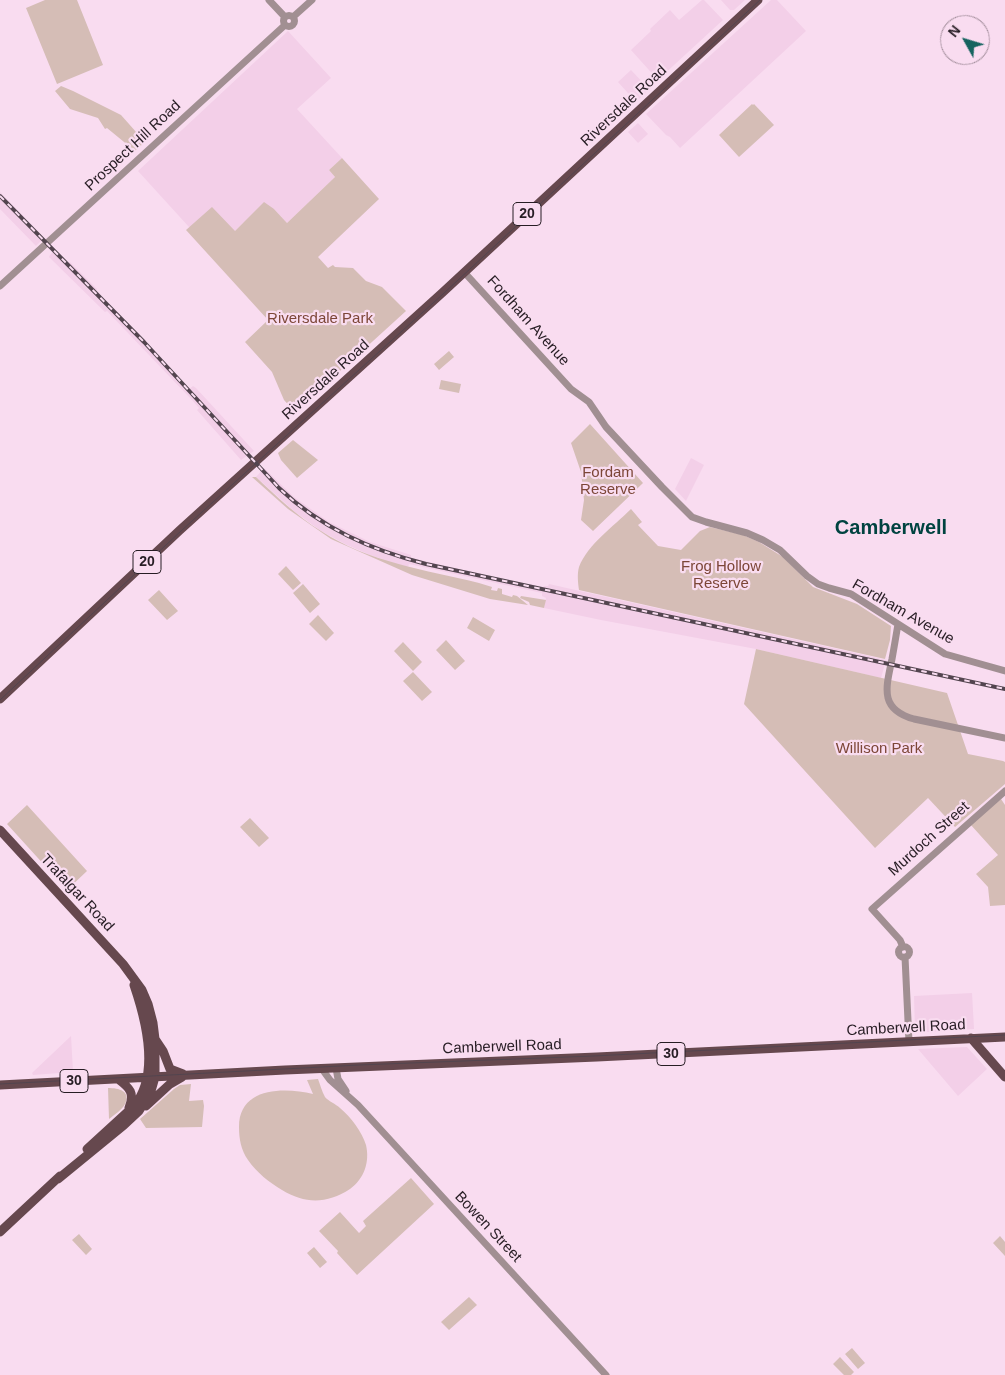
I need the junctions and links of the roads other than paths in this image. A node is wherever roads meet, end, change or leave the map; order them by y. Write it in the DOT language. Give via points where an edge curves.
graph roads {
  1 [pos="270,0"];
  2 [pos="312,0"];
  3 [pos="758,0"];
  4 [pos="288,19"];
  5 [pos="464,272"];
  6 [pos="0,286"];
  7 [pos="900,626"];
  8 [pos="1005,671"];
  9 [pos="0,699"];
  10 [pos="1005,738"];
  11 [pos="1005,791"];
  12 [pos="0,830"];
  13 [pos="132,978"];
  14 [pos="1005,1037"];
  15 [pos="971,1038"];
  16 [pos="155,1039"];
  17 [pos="909,1042"];
  18 [pos="336,1068"];
  19 [pos="322,1069"];
  20 [pos="185,1076"];
  21 [pos="151,1077"];
  22 [pos="1005,1077"];
  23 [pos="118,1079"];
  24 [pos="0,1085"];
  25 [pos="350,1097"];
  26 [pos="128,1111"];
  27 [pos="139,1111"];
  28 [pos="58,1179"];
  29 [pos="0,1232"];
  30 [pos="606,1375"];
  1 -- 4 [label="street"];
  2 -- 4 [label="street, Prospect Hill Road"];
  3 -- 5 [label="main road, Riversdale Road / 20"];
  4 -- 6 [label="street, Prospect Hill Road"];
  5 -- 7 [label="street, Fordham Avenue" via="588,406 596,419 692,517 754,535 780,550 818,584 851,594"];
  5 -- 9 [label="main road, Riversdale Road / 20"];
  7 -- 8 [label="street, Fordham Avenue" via="948,655"];
  7 -- 10 [label="street" via="886,690 894,709 914,719"];
  11 -- 17 [label="street, Murdoch Street" via="872,909 903,947 910,950 905,957"];
  12 -- 13 [label="main road, Trafalgar Road"];
  13 -- 16 [label="main road, Trafalgar Road" via="148,1004"];
  13 -- 21 [label="main road, Trafalgar Road" via="146,1026"];
  14 -- 15 [label="main road, Camberwell Road / 30"];
  15 -- 17 [label="main road, Camberwell Road / 30"];
  15 -- 22 [label="main road"];
  16 -- 20 [label="main road" via="170,1069"];
  16 -- 21 [label="main road, Trafalgar Road"];
  17 -- 18 [label="main road, Camberwell Road / 30"];
  18 -- 19 [label="main road, Camberwell Road / 30"];
  18 -- 25 [label="street, Bowen Street" via="338,1079"];
  19 -- 20 [label="main road, Camberwell Road / 30"];
  19 -- 25 [label="street, Bowen Street"];
  20 -- 21 [label="main road, Camberwell Road / 30"];
  20 -- 27 [label="main road" via="170,1084"];
  21 -- 23 [label="main road, Camberwell Road / 30"];
  21 -- 26 [label="main road" via="140,1099"];
  21 -- 27 [label="main road" via="151,1091"];
  23 -- 24 [label="main road, Camberwell Road / 30"];
  23 -- 26 [label="main road" via="128,1086 131,1094"];
  25 -- 30 [label="street, Bowen Street"];
  26 -- 28 [label="main road"];
  27 -- 28 [label="main road"];
  28 -- 29 [label="main road"];
}
